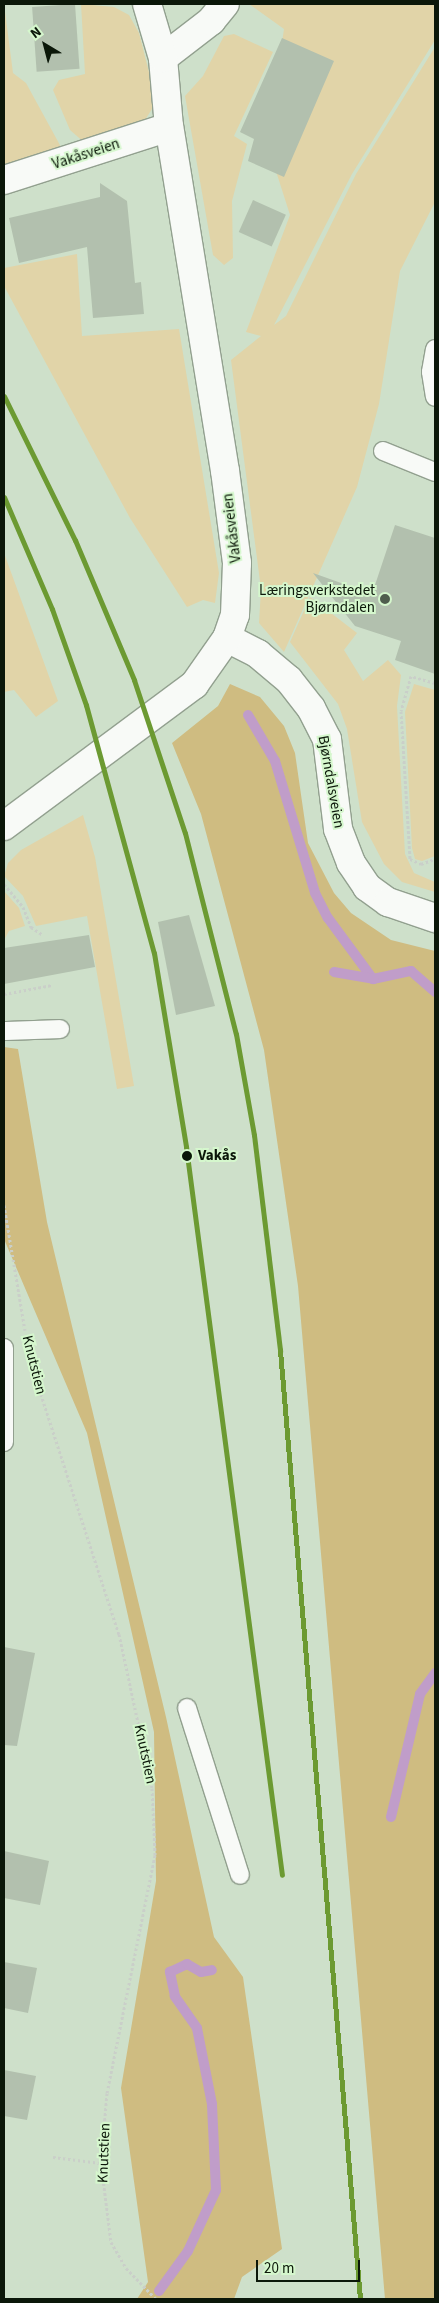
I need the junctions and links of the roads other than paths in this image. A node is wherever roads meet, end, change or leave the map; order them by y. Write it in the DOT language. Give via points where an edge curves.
graph roads {
  1 [pos="147,4"];
  2 [pos="226,4"];
  3 [pos="163,58"];
  4 [pos="169,128"];
  5 [pos="4,180"];
  6 [pos="435,349"];
  7 [pos="435,397"];
  8 [pos="383,451"];
  9 [pos="435,472"];
  10 [pos="227,638"];
  11 [pos="4,826"];
  12 [pos="435,918"];
  13 [pos="60,1029"];
  14 [pos="4,1031"];
  15 [pos="4,1348"];
  16 [pos="4,1441"];
  17 [pos="187,1708"];
  18 [pos="240,1875"];
  1 -- 3 [label="street, Vakåsveien"];
  2 -- 3 [label="street" via="211,21"];
  3 -- 4 [label="street, Vakåsveien"];
  4 -- 5 [label="street, Vakåsveien"];
  4 -- 10 [label="street, Vakåsveien" via="237,563 235,615"];
  6 -- 7 [label="lane" via="432,372"];
  8 -- 9 [label="lane"];
  10 -- 11 [label="street, Vakåsveien" via="194,685"];
  10 -- 12 [label="street, Bjørndalsveien" via="258,654 289,680 311,708 327,740 338,830 351,863 367,887 388,902"];
  13 -- 14 [label="lane"];
  15 -- 16 [label="lane"];
  17 -- 18 [label="lane"];
}
